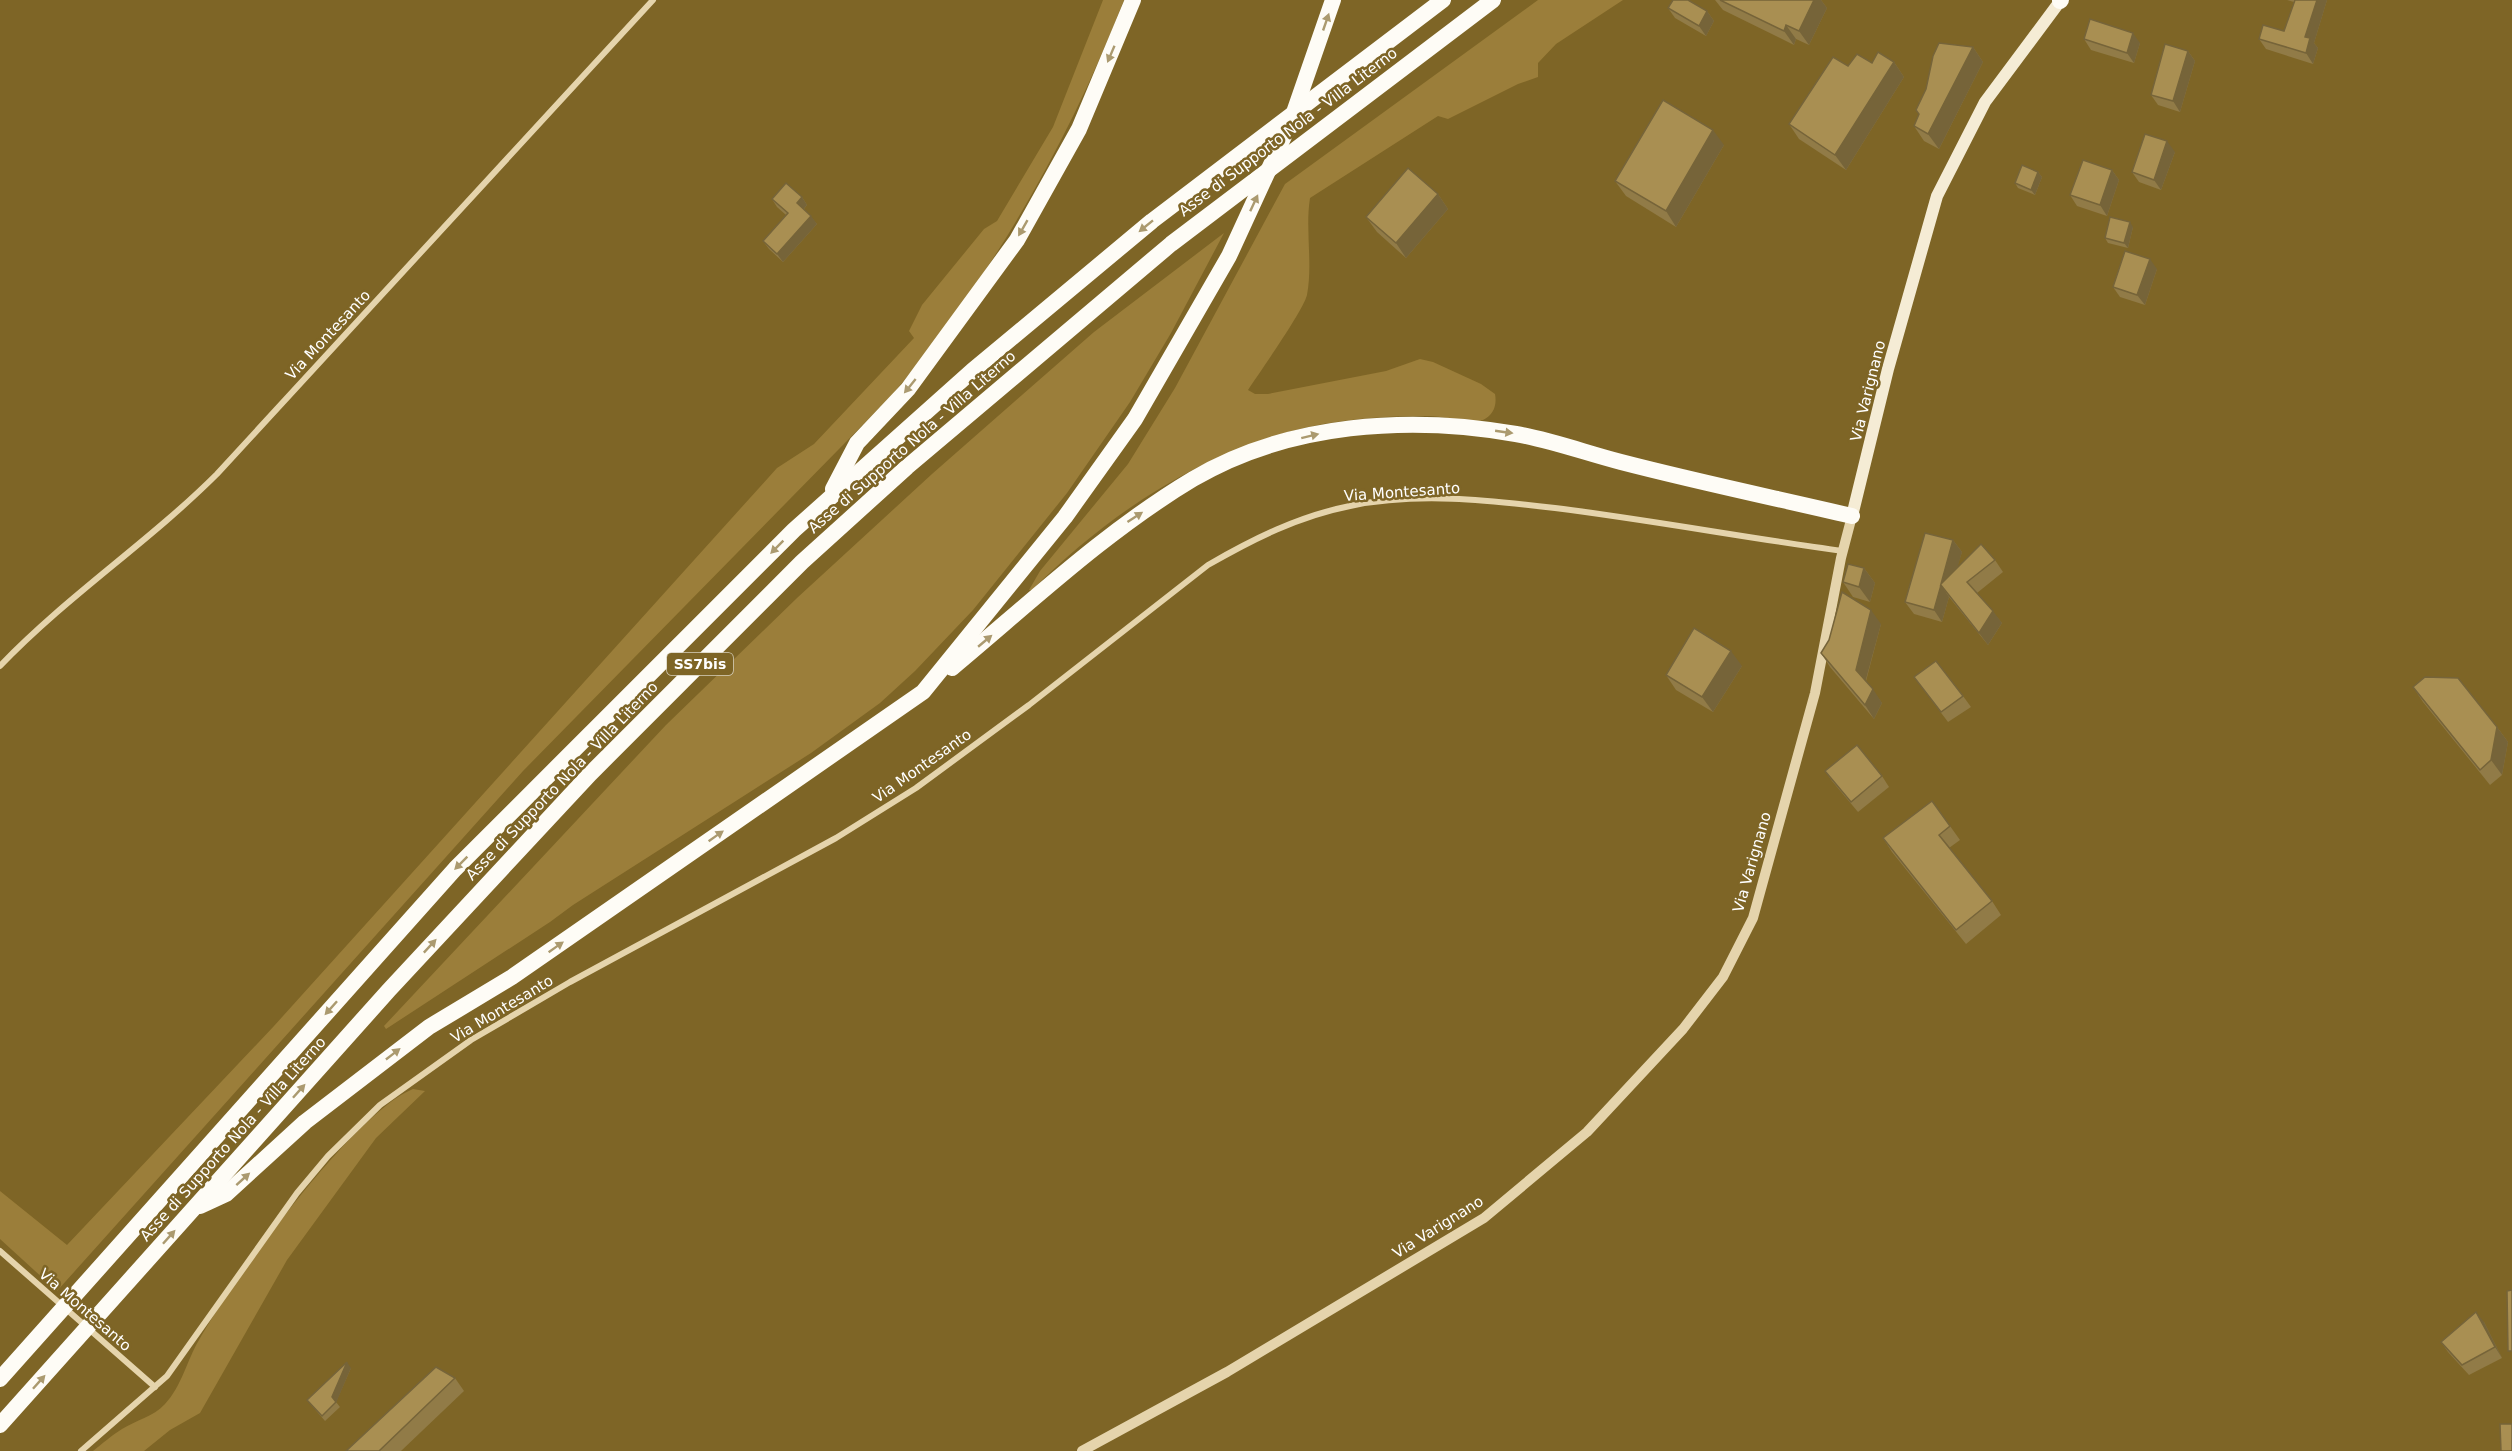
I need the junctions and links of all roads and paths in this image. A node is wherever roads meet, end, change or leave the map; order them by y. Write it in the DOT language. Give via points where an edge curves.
graph roads {
  1 [pos="653,0"];
  2 [pos="1133,0"];
  3 [pos="1333,0"];
  4 [pos="1443,0"];
  5 [pos="1493,0"];
  6 [pos="2061,0"];
  7 [pos="827,500"];
  8 [pos="1852,516"];
  9 [pos="1843,551"];
  10 [pos="0,666"];
  11 [pos="923,692"];
  12 [pos="194,1209"];
  13 [pos="0,1251"];
  14 [pos="0,1379"];
  15 [pos="155,1387"];
  16 [pos="0,1425"];
  17 [pos="81,1451"];
  18 [pos="1082,1451"];
  1 -- 10 [label="street, Via Montesanto" via="209,481"];
  2 -- 7 [label="highway, one-way" via="1079,129 1017,240 908,389 857,443"];
  11 -- 3 [label="highway, one-way" via="1065,517 1135,419 1229,256 1291,121"];
  4 -- 7 [label="highway, Asse di Supporto Nola - Villa Literno / SS7bis, one-way" via="1152,221 972,371"];
  12 -- 5 [label="highway, Asse di Supporto Nola - Villa Literno / SS7bis, one-way" via="389,990 590,774 802,562 907,467 1171,244"];
  6 -- 8 [label="main road, Via Varignano" via="1985,102 1937,196"];
  7 -- 14 [label="highway, Asse di Supporto Nola - Villa Literno / SS7bis, one-way" via="455,869"];
  8 -- 9 [label="street, Via Varignano"];
  11 -- 8 [label="highway, one-way" via="1126,523 1195,478 1266,447 1339,429 1442,424 1518,434"];
  9 -- 15 [label="street, Via Montesanto" via="1596,513 1462,498 1353,505 1296,521 1249,542 1208,565 916,788 836,838 471,1040 380,1105 297,1193 173,1369"];
  9 -- 18 [label="street, Via Varignano" via="1815,693 1753,918 1723,977 1683,1029 1587,1132 1484,1218 1227,1372"];
  12 -- 11 [label="highway, one-way" via="226,1194 305,1122 429,1027 512,976"];
  16 -- 12 [label="highway, Asse di Supporto Nola - Villa Literno / SS7bis, one-way"];
  13 -- 15 [label="street, Via Montesanto"];
  15 -- 17 [label="street, Via Montesanto"];
}
